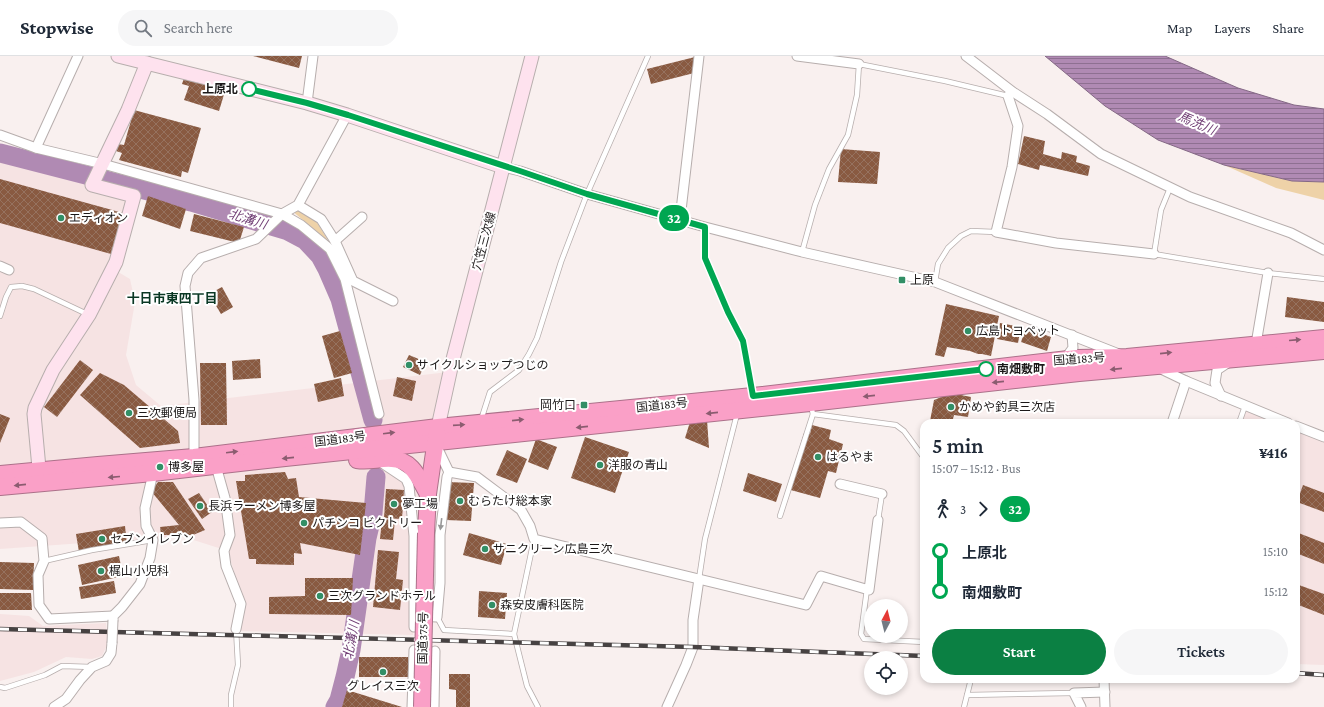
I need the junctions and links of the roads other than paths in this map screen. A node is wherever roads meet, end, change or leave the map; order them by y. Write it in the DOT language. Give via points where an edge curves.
graph roads {
  1 [pos="78,56"];
  2 [pos="118,56"];
  3 [pos="313,56"];
  4 [pos="532,56"];
  5 [pos="648,56"];
  6 [pos="698,56"];
  7 [pos="797,56"];
  8 [pos="966,56"];
  9 [pos="147,63"];
  10 [pos="859,64"];
  11 [pos="1011,94"];
  12 [pos="307,103"];
  13 [pos="348,115"];
  14 [pos="0,135"];
  15 [pos="36,148"];
  16 [pos="103,164"];
  17 [pos="503,167"];
  18 [pos="1170,188"];
  19 [pos="587,194"];
  20 [pos="298,205"];
  21 [pos="282,214"];
  22 [pos="362,217"];
  23 [pos="680,219"];
  24 [pos="705,227"];
  25 [pos="996,232"];
  26 [pos="335,241"];
  27 [pos="1324,250"];
  28 [pos="802,252"];
  29 [pos="1154,254"];
  30 [pos="1268,273"];
  31 [pos="1324,279"];
  32 [pos="935,282"];
  33 [pos="393,301"];
  34 [pos="89,315"];
  35 [pos="0,316"];
  36 [pos="1072,335"];
  37 [pos="1324,338"];
  38 [pos="1256,344"];
  39 [pos="1324,351"];
  40 [pos="1127,357"];
  41 [pos="1065,359"];
  42 [pos="1234,359"];
  43 [pos="1154,365"];
  44 [pos="1186,381"];
  45 [pos="1221,396"];
  46 [pos="754,402"];
  47 [pos="1245,406"];
  48 [pos="811,408"];
  49 [pos="738,410"];
  50 [pos="379,414"];
  51 [pos="1173,419"];
  52 [pos="1240,419"];
  53 [pos="1278,419"];
  54 [pos="479,424"];
  55 [pos="1300,428"];
  56 [pos="436,435"];
  57 [pos="1324,437"];
  58 [pos="920,453"];
  59 [pos="327,454"];
  60 [pos="194,457"];
  61 [pos="378,460"];
  62 [pos="216,466"];
  63 [pos="151,467"];
  64 [pos="449,472"];
  65 [pos="0,474"];
  66 [pos="40,477"];
  67 [pos="840,484"];
  68 [pos="0,487"];
  69 [pos="428,494"];
  70 [pos="882,494"];
  71 [pos="780,516"];
  72 [pos="878,520"];
  73 [pos="0,523"];
  74 [pos="534,539"];
  75 [pos="153,540"];
  76 [pos="44,561"];
  77 [pos="699,579"];
  78 [pos="867,589"];
  79 [pos="415,616"];
  80 [pos="437,617"];
  81 [pos="113,618"];
  82 [pos="414,627"];
  83 [pos="236,629"];
  84 [pos="514,634"];
  85 [pos="920,642"];
  86 [pos="414,650"];
  87 [pos="435,651"];
  88 [pos="92,667"];
  89 [pos="970,683"];
  90 [pos="1104,683"];
  91 [pos="413,685"];
  92 [pos="434,685"];
  93 [pos="0,687"];
  94 [pos="1105,692"];
  95 [pos="1074,693"];
  96 [pos="967,695"];
  97 [pos="54,707"];
  98 [pos="231,707"];
  99 [pos="412,707"];
  100 [pos="422,707"];
  101 [pos="434,707"];
  102 [pos="538,707"];
  103 [pos="667,707"];
  104 [pos="964,707"];
  105 [pos="1081,707"];
  106 [pos="1105,707"];
  1 -- 15 [label="street"];
  2 -- 9 [label="street"];
  3 -- 12 [label="street"];
  4 -- 17 [label="street, 穴笠三次線"];
  5 -- 19 [label="lane"];
  6 -- 23 [label="street"];
  7 -- 10 [label="street"];
  8 -- 11 [label="street"];
  9 -- 12 [label="street"];
  9 -- 16 [label="street"];
  10 -- 11 [label="lane"];
  10 -- 28 [label="lane" via="857,95 848,135 829,169 814,205"];
  11 -- 18 [label="street" via="1047,114 1102,154"];
  11 -- 25 [label="street" via="1018,126 1012,167"];
  12 -- 13 [label="street"];
  13 -- 17 [label="street"];
  13 -- 20 [label="street"];
  14 -- 15 [label="street"];
  15 -- 16 [label="street"];
  16 -- 21 [label="street"];
  16 -- 34 [label="street" via="92,185 134,196 116,262"];
  17 -- 19 [label="street"];
  17 -- 56 [label="street, 穴笠三次線"];
  18 -- 27 [label="street" via="1291,233"];
  18 -- 29 [label="lane" via="1161,210"];
  19 -- 23 [label="street"];
  19 -- 54 [label="lane" via="529,354 519,370 490,392"];
  20 -- 21 [label="street"];
  20 -- 26 [label="street" via="321,219"];
  21 -- 50 [label="street" via="301,225 330,249 345,279"];
  21 -- 60 [label="street" via="256,238 201,258 188,273 185,286 194,400"];
  22 -- 26 [label="street"];
  23 -- 24 [label="street"];
  24 -- 28 [label="street"];
  24 -- 46 [label="lane" via="705,258 743,341"];
  25 -- 29 [label="street" via="1056,243"];
  25 -- 32 [label="lane" via="971,231 961,236 948,248 938,264"];
  26 -- 33 [label="street" via="353,281"];
  28 -- 32 [label="street"];
  29 -- 30 [label="lane"];
  30 -- 31 [label="lane"];
  30 -- 38 [label="street"];
  32 -- 36 [label="street"];
  34 -- 35 [label="lane" via="34,289 22,286 11,287"];
  34 -- 66 [label="street" via="53,370 35,408"];
  36 -- 40 [label="street"];
  36 -- 41 [label="street" via="1073,348"];
  38 -- 37 [label="highway, 国道183号, one-way"];
  40 -- 38 [label="highway, 国道183号, one-way"];
  39 -- 42 [label="highway, 国道183号"];
  40 -- 41 [label="highway, 国道183号"];
  40 -- 43 [label="street"];
  41 -- 46 [label="highway, 国道183号"];
  42 -- 43 [label="highway, 国道183号"];
  42 -- 45 [label="street" via="1217,370 1215,383"];
  43 -- 44 [label="street"];
  43 -- 48 [label="highway, 国道183号, one-way"];
  44 -- 45 [label="street"];
  44 -- 51 [label="street"];
  45 -- 47 [label="street"];
  46 -- 48 [label="highway, 国道183号"];
  46 -- 49 [label="highway, 国道183号"];
  54 -- 46 [label="highway, 国道183号, one-way"];
  47 -- 52 [label="lane"];
  47 -- 53 [label="street"];
  48 -- 58 [label="lane" via="896,425 904,431"];
  48 -- 71 [label="lane"];
  49 -- 56 [label="highway, 国道183号, one-way"];
  49 -- 77 [label="lane" via="705,539"];
  56 -- 54 [label="highway, 国道183号, one-way"];
  55 -- 57 [label="street"];
  56 -- 59 [label="highway, 国道183号"];
  60 -- 56 [label="highway, 国道183号, one-way"];
  56 -- 64 [label="street"];
  56 -- 69 [label="highway, 国道375号"];
  59 -- 61 [label="highway" via="364,461"];
  59 -- 62 [label="highway, 国道183号, one-way"];
  60 -- 63 [label="highway, 国道183号"];
  61 -- 69 [label="highway" via="393,459 414,469"];
  61 -- 79 [label="street" via="406,479 409,486 414,536"];
  62 -- 63 [label="highway, 国道183号"];
  62 -- 83 [label="street" via="225,498 230,535 224,551 226,566 241,604"];
  63 -- 66 [label="highway, 国道183号"];
  63 -- 75 [label="street" via="145,508 146,526"];
  64 -- 74 [label="street" via="477,477 521,510"];
  64 -- 80 [label="street, one-way" via="440,535"];
  65 -- 66 [label="highway, 国道183号"];
  66 -- 68 [label="highway, 国道183号, one-way"];
  67 -- 70 [label="street"];
  69 -- 100 [label="highway, 国道375号, bridge"];
  70 -- 72 [label="lane"];
  72 -- 78 [label="street" via="869,590"];
  73 -- 76 [label="street" via="21,522 42,538"];
  74 -- 77 [label="street"];
  74 -- 84 [label="lane"];
  75 -- 76 [label="lane"];
  75 -- 81 [label="street" via="150,558 140,584"];
  76 -- 81 [label="street" via="38,575 38,605 49,619"];
  77 -- 78 [label="street" via="806,605 821,576"];
  77 -- 103 [label="street" via="693,620 693,647"];
  78 -- 85 [label="lane" via="861,634 864,639"];
  79 -- 80 [label="street"];
  79 -- 82 [label="street"];
  80 -- 84 [label="lane" via="444,630"];
  81 -- 88 [label="street, bridge" via="111,653 106,661"];
  83 -- 98 [label="lane" via="238,665"];
  84 -- 102 [label="lane" via="527,686"];
  86 -- 91 [label="street"];
  87 -- 92 [label="street"];
  88 -- 93 [label="lane" via="62,666 45,675 5,688"];
  88 -- 97 [label="street" via="66,699"];
  89 -- 96 [label="lane"];
  90 -- 94 [label="street"];
  91 -- 92 [label="lane"];
  91 -- 99 [label="street"];
  92 -- 101 [label="street"];
  94 -- 95 [label="street"];
  94 -- 106 [label="street"];
  95 -- 96 [label="lane"];
  95 -- 105 [label="street"];
  96 -- 104 [label="lane"];
}
